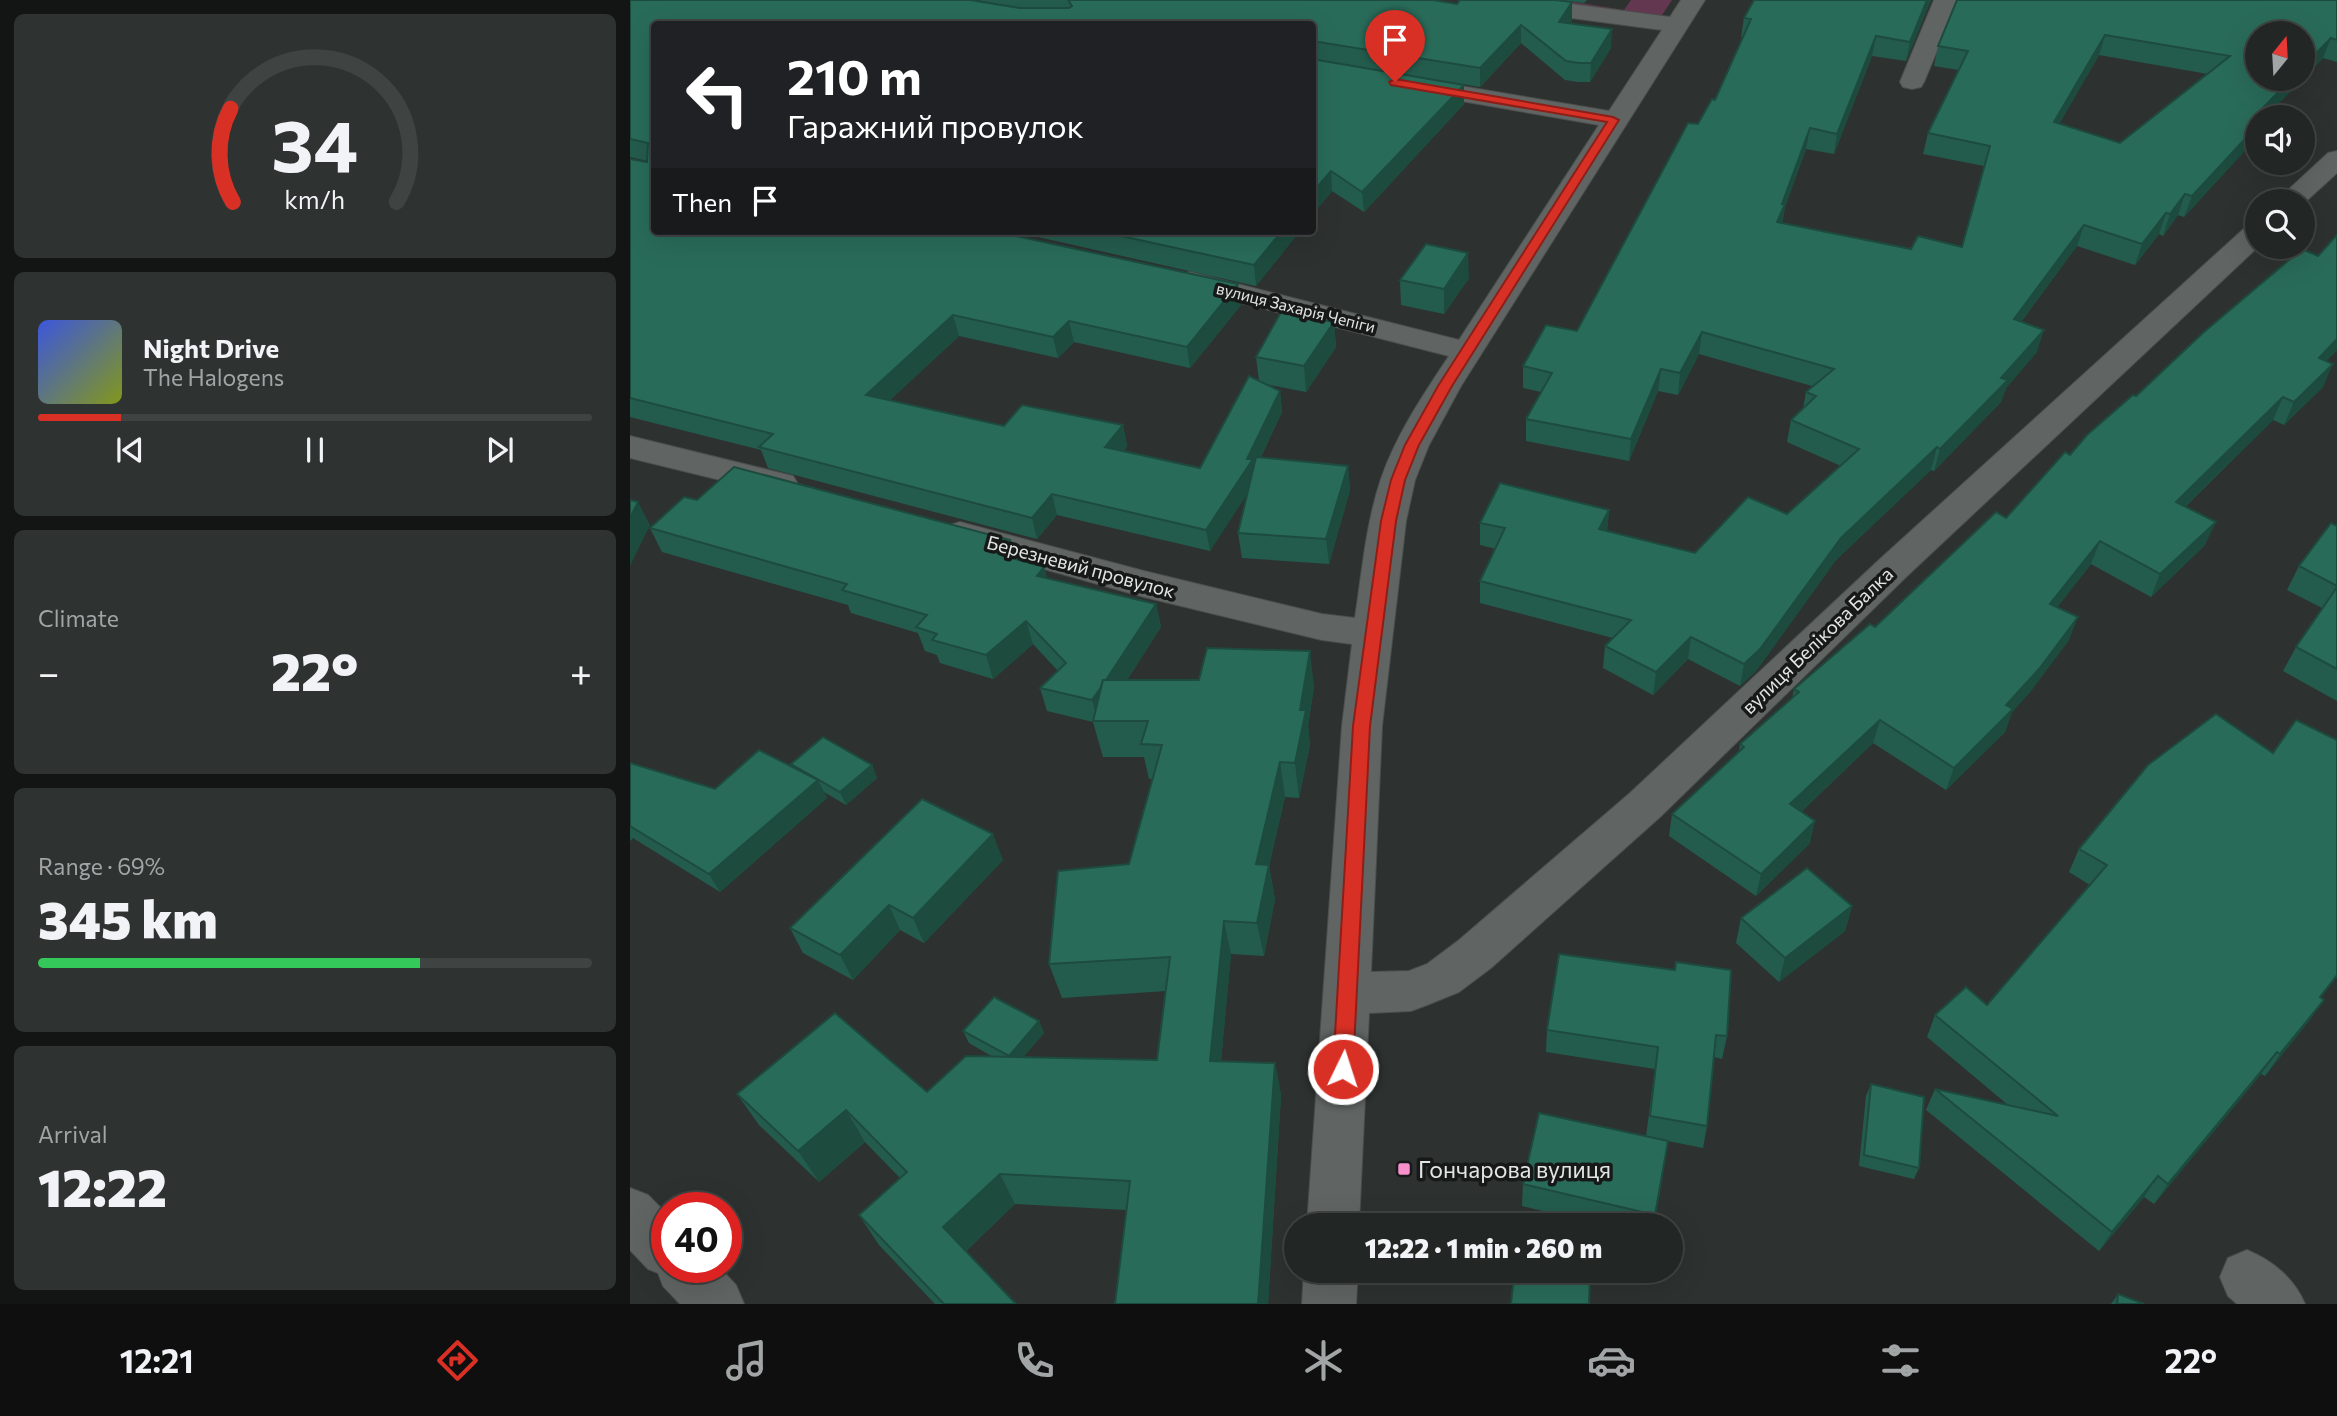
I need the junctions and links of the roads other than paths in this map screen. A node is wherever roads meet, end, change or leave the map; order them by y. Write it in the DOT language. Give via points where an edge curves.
graph roads {
  1 [pos="1488,0"];
  2 [pos="1946,0"];
  3 [pos="1684,13"];
  4 [pos="1316,69"];
  5 [pos="1912,82"];
  6 [pos="1613,120"];
  7 [pos="2337,159"];
  8 [pos="2303,189"];
  9 [pos="2245,243"];
  10 [pos="1162,275"];
  11 [pos="1467,351"];
  12 [pos="630,447"];
  13 [pos="817,494"];
  14 [pos="935,527"];
  15 [pos="1372,633"];
  16 [pos="1348,993"];
  17 [pos="630,1213"];
  18 [pos="1334,1213"];
  19 [pos="651,1235"];
  20 [pos="697,1283"];
  21 [pos="1330,1283"];
  22 [pos="717,1304"];
  23 [pos="1329,1304"];
  1 -- 3 [label="street"];
  2 -- 5 [label="street"];
  3 -- 6 [label="street"];
  4 -- 6 [label="street"];
  6 -- 11 [label="street"];
  7 -- 8 [label="street"];
  9 -- 16 [label="street, вулиця Белікова Балка" via="1933,530 1645,805 1475,954 1443,978 1411,991"];
  10 -- 11 [label="street, вулиця Захарія Чепіги"];
  11 -- 15 [label="street" via="1412,445 1398,480"];
  12 -- 13 [label="street"];
  14 -- 15 [label="street, Березневий провулок" via="1144,584 1322,627"];
  15 -- 16 [label="street" via="1362,726"];
  16 -- 18 [label="street"];
  17 -- 19 [label="street"];
  20 -- 22 [label="street"];
  21 -- 23 [label="street"];
}
